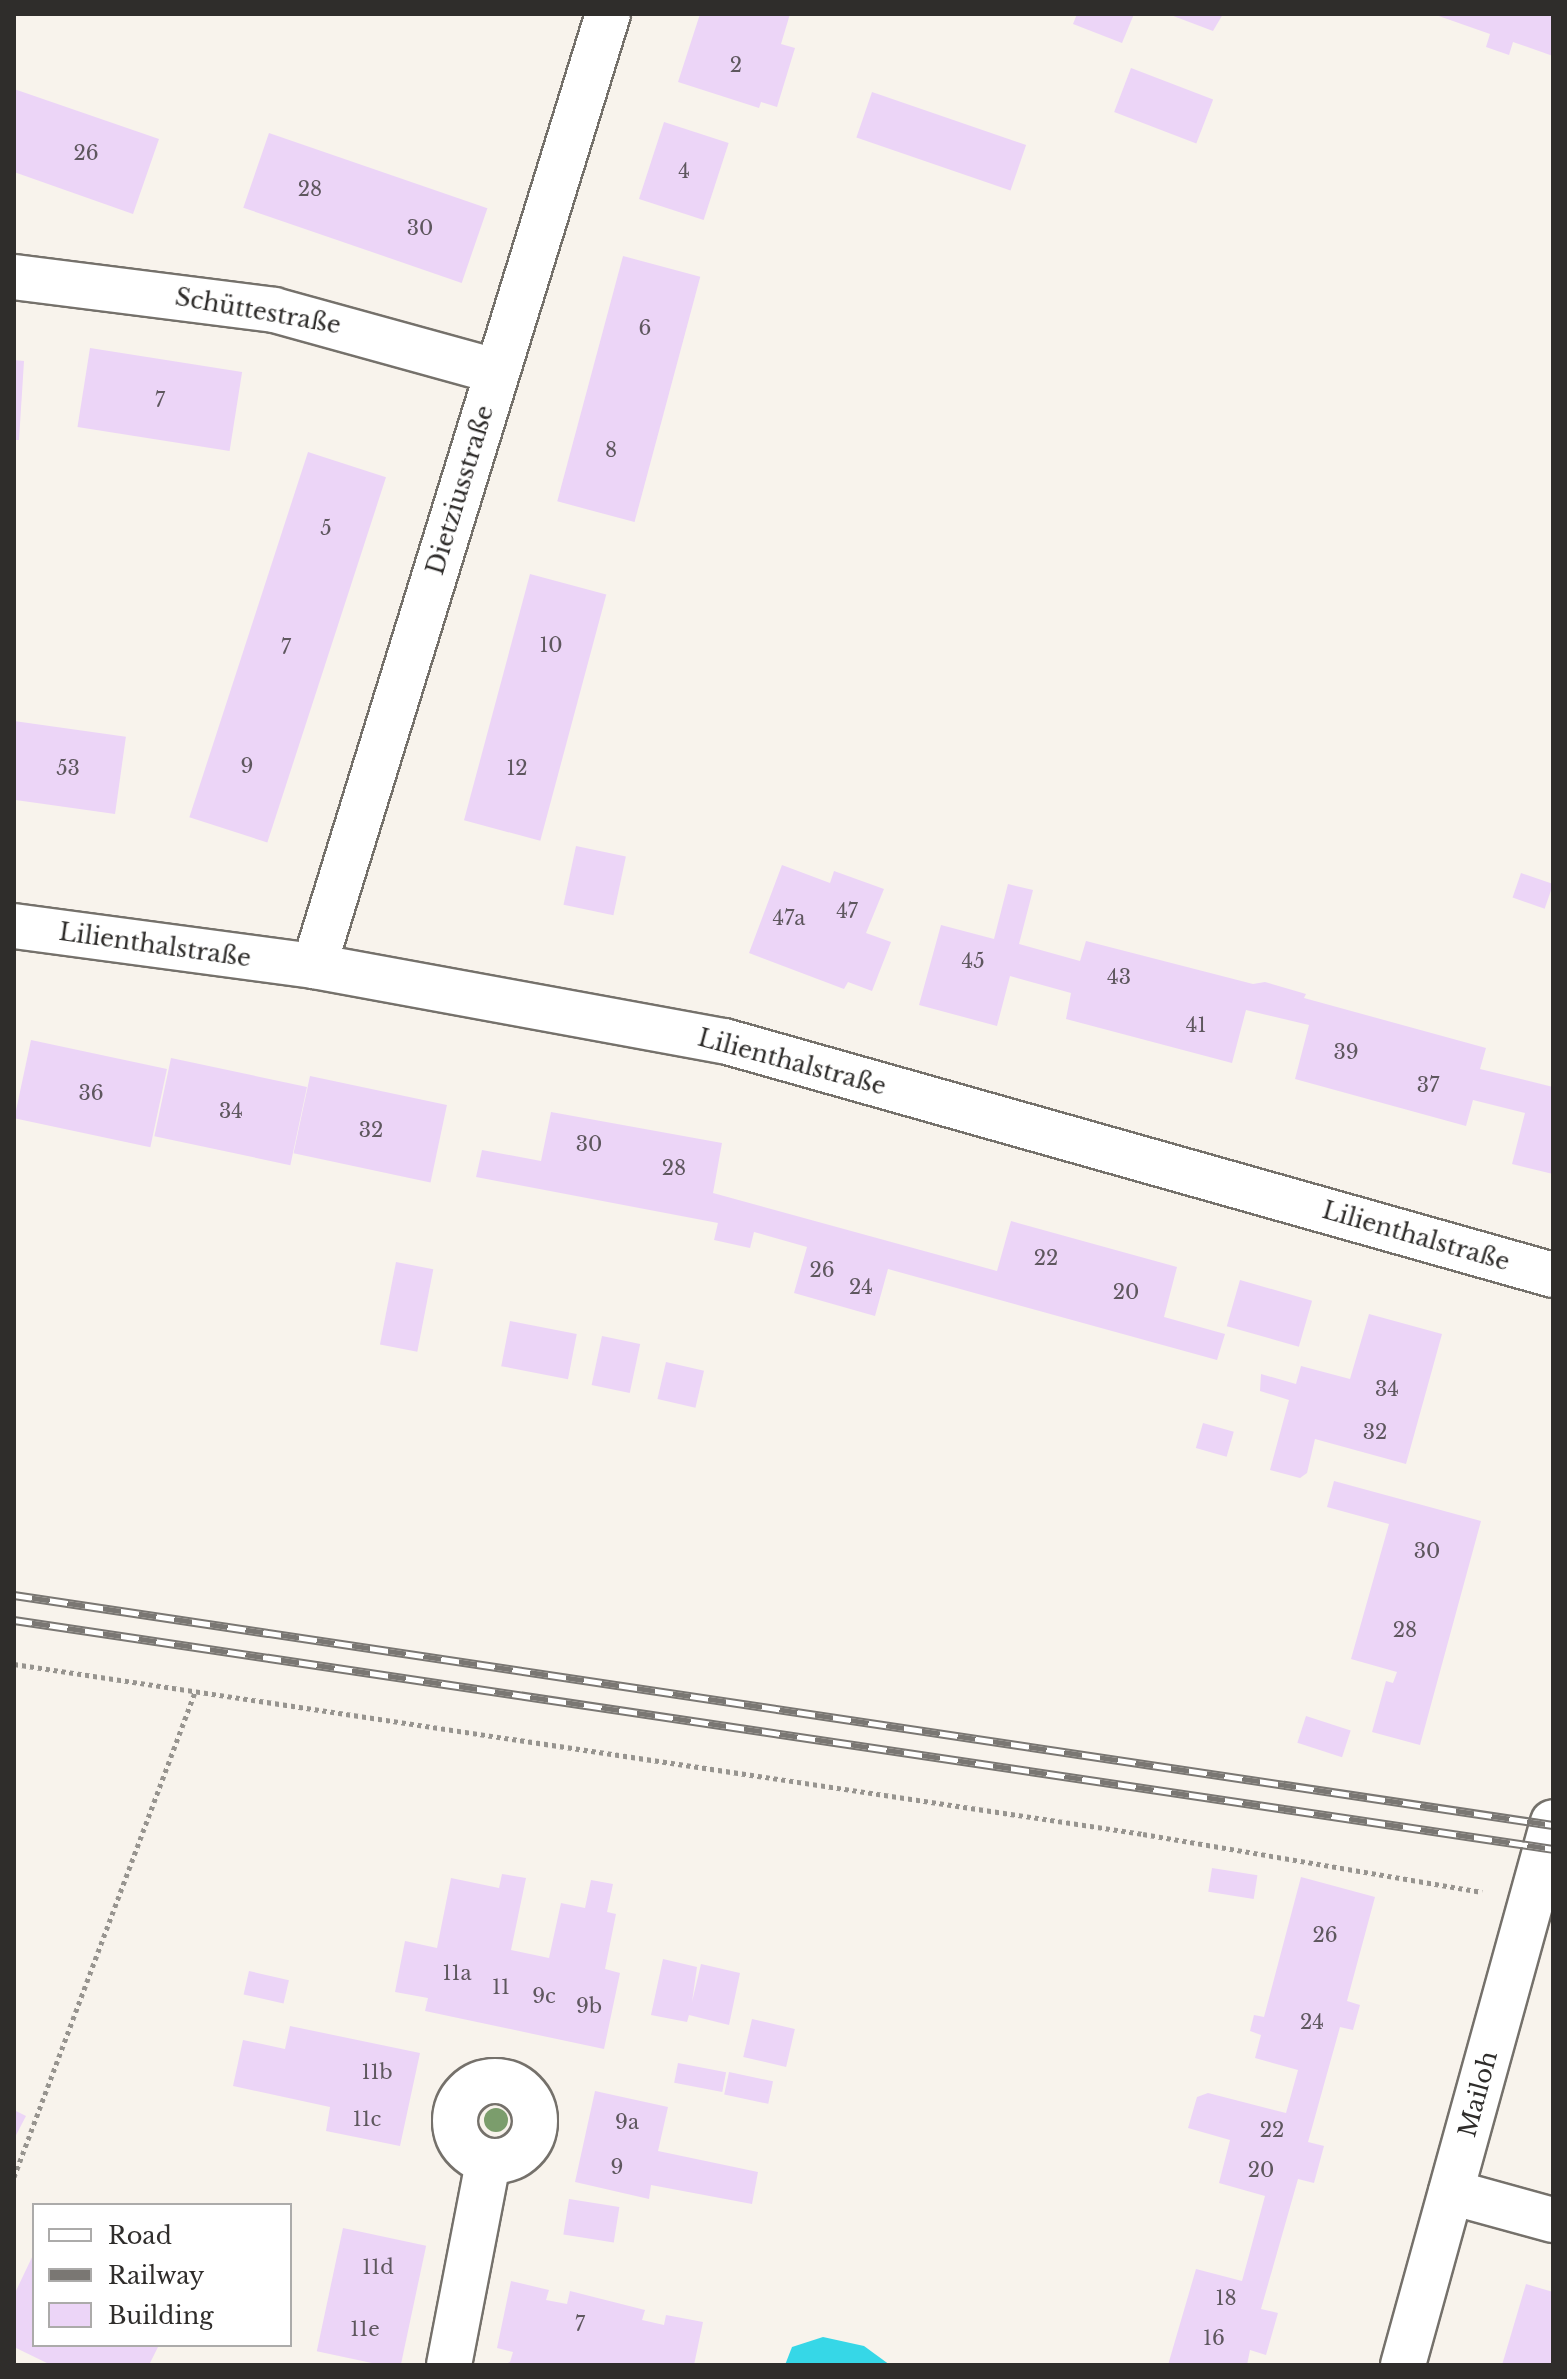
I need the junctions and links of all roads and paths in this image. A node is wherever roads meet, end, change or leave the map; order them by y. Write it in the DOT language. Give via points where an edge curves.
graph roads {
  1 [pos="608,14"];
  2 [pos="14,277"];
  3 [pos="496,371"];
  4 [pos="14,926"];
  5 [pos="314,966"];
  6 [pos="1553,1275"];
  7 [pos="14,1664"];
  8 [pos="195,1692"];
  9 [pos="1553,1822"];
  10 [pos="1530,1900"];
  11 [pos="488,2163"];
  12 [pos="14,2177"];
  13 [pos="1451,2192"];
  14 [pos="1553,2220"];
  15 [pos="449,2365"];
  16 [pos="1403,2365"];
  1 -- 3 [label="street, Dietziusstraße"];
  2 -- 3 [label="street, Schüttestraße" via="274,310"];
  3 -- 5 [label="street, Dietziusstraße"];
  4 -- 5 [label="street, Lilienthalstraße"];
  5 -- 6 [label="street, Lilienthalstraße" via="724,1041"];
  7 -- 8 [label="path"];
  8 -- 10 [label="path" via="1143,1834"];
  8 -- 12 [label="path"];
  9 -- 10 [label="street, Mailoh"];
  10 -- 13 [label="street, Mailoh"];
  11 -- 15 [label="street"];
  13 -- 14 [label="street"];
  13 -- 16 [label="street, Mailoh"];
}
